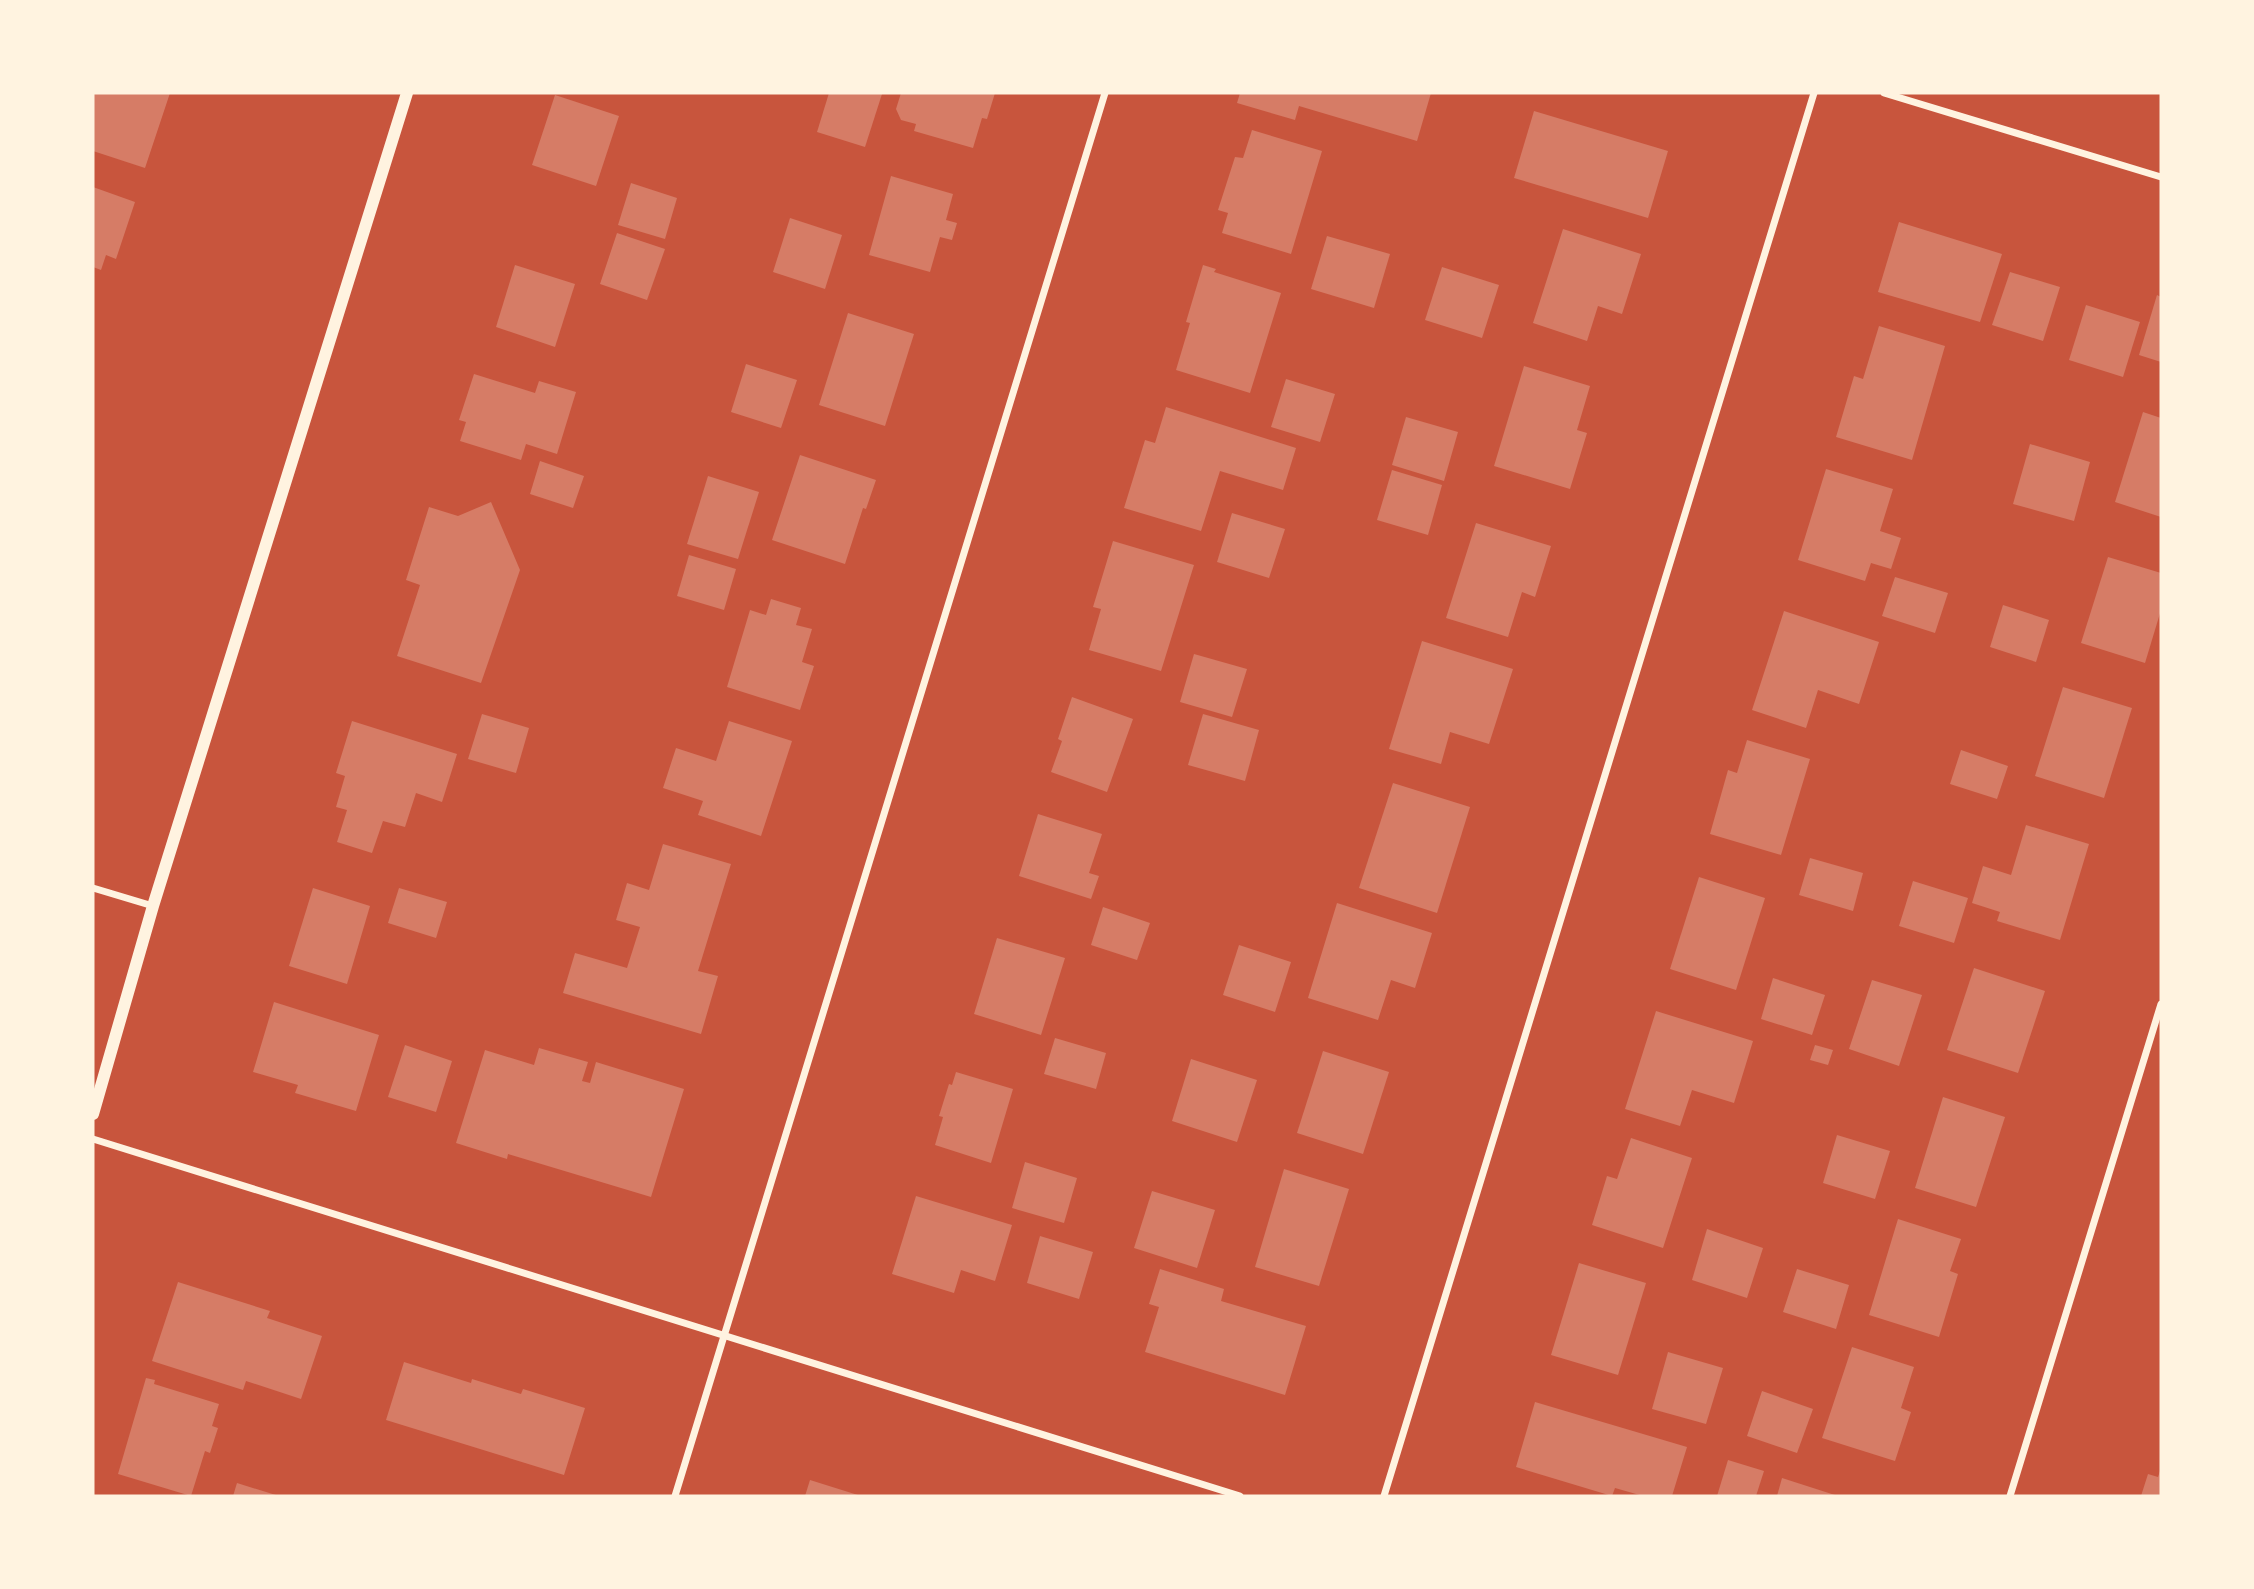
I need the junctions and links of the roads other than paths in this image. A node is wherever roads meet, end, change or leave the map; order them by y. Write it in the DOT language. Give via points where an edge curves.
graph roads {
  1 [pos="407,93"];
  2 [pos="1105,93"];
  3 [pos="1814,93"];
  4 [pos="1884,93"];
  5 [pos="2161,177"];
  6 [pos="93,888"];
  7 [pos="153,906"];
  8 [pos="2161,1004"];
  9 [pos="93,1114"];
  10 [pos="93,1139"];
  11 [pos="724,1334"];
  12 [pos="675,1496"];
  13 [pos="1240,1496"];
  14 [pos="1384,1496"];
  15 [pos="2010,1496"];
  1 -- 7 [label="street"];
  2 -- 11 [label="street"];
  3 -- 14 [label="street"];
  4 -- 5 [label="street"];
  6 -- 7 [label="street"];
  7 -- 9 [label="street"];
  8 -- 15 [label="street"];
  10 -- 11 [label="street"];
  11 -- 12 [label="street"];
  11 -- 13 [label="street"];
}
